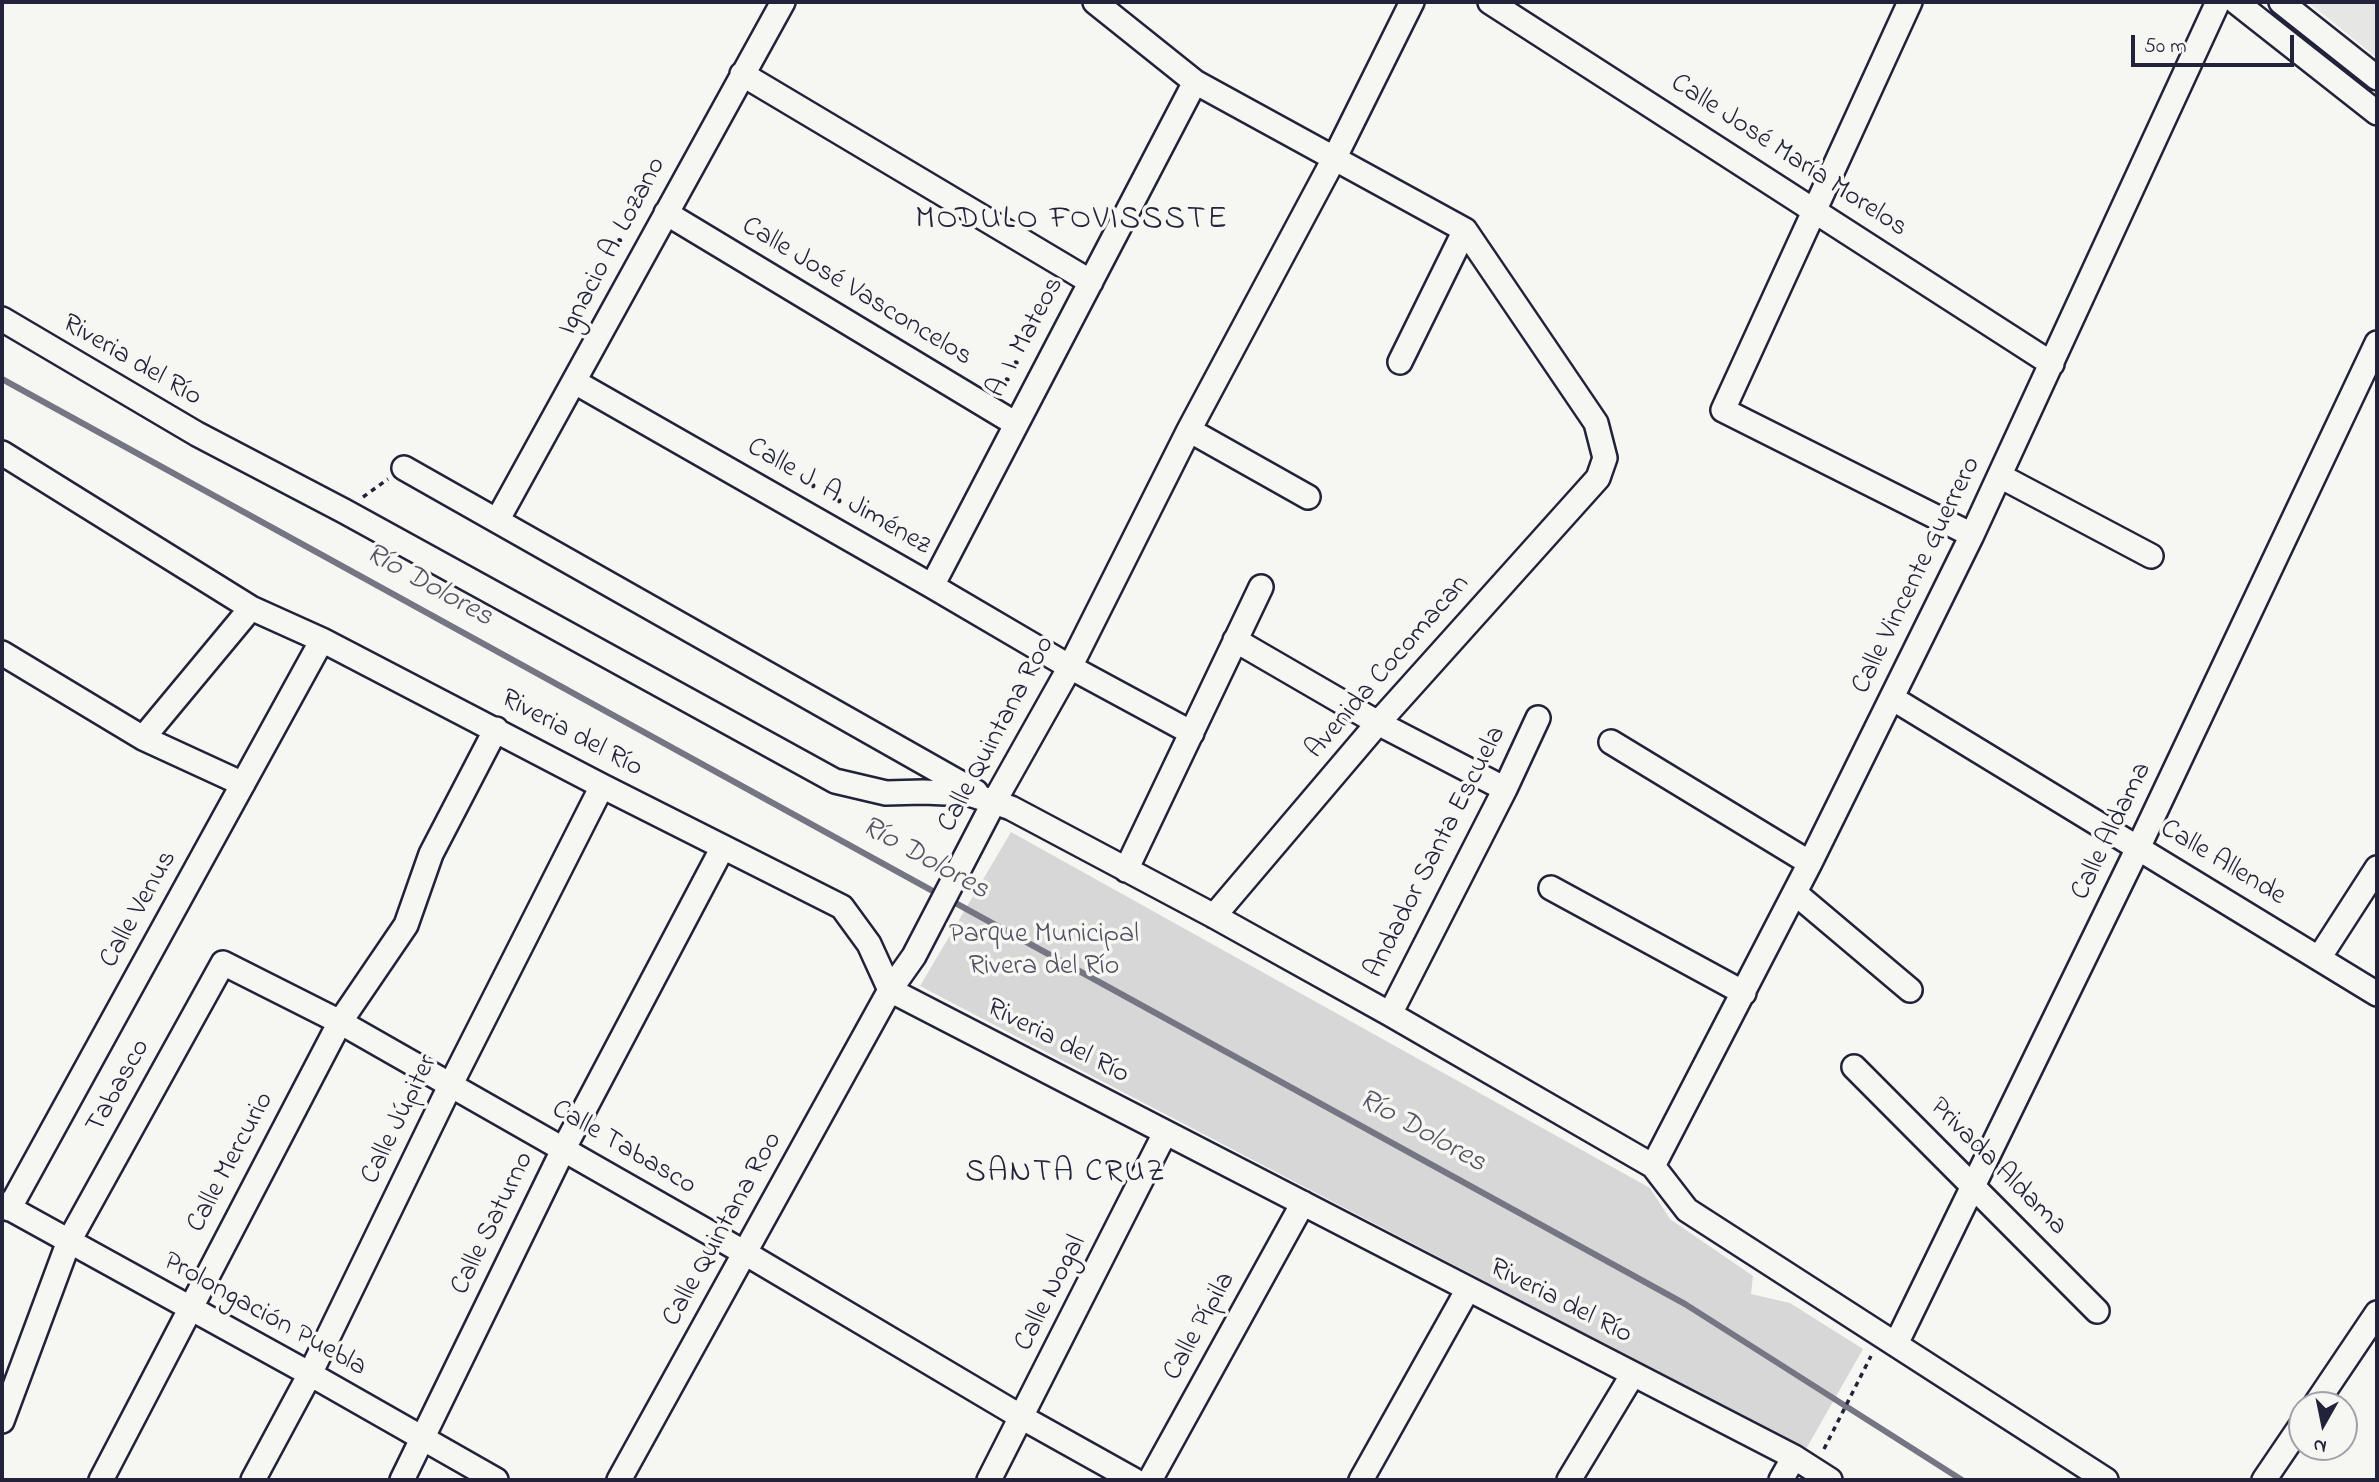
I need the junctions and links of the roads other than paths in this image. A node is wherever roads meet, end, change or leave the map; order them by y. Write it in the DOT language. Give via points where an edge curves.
graph roads {
  1 [pos="782,2"];
  2 [pos="1095,2"];
  3 [pos="1412,2"];
  4 [pos="1490,2"];
  5 [pos="1910,2"];
  6 [pos="2218,2"];
  7 [pos="2236,2"];
  8 [pos="2281,2"];
  9 [pos="742,74"];
  10 [pos="2377,78"];
  11 [pos="1195,82"];
  12 [pos="2377,113"];
  13 [pos="1335,157"];
  14 [pos="1816,210"];
  15 [pos="666,213"];
  16 [pos="1465,230"];
  17 [pos="1091,282"];
  18 [pos="2,319"];
  19 [pos="2377,343"];
  20 [pos="1400,362"];
  21 [pos="2052,364"];
  22 [pos="575,382"];
  23 [pos="1016,424"];
  24 [pos="1189,430"];
  25 [pos="2,453"];
  26 [pos="404,468"];
  27 [pos="2000,475"];
  28 [pos="1308,497"];
  29 [pos="498,520"];
  30 [pos="1972,536"];
  31 [pos="2151,556"];
  32 [pos="932,586"];
  33 [pos="1261,587"];
  34 [pos="251,608"];
  35 [pos="322,640"];
  36 [pos="1234,640"];
  37 [pos="2,653"];
  38 [pos="1070,667"];
  39 [pos="1892,698"];
  40 [pos="1538,718"];
  41 [pos="1378,723"];
  42 [pos="496,729"];
  43 [pos="1192,733"];
  44 [pos="144,738"];
  45 [pos="1611,742"];
  46 [pos="243,785"];
  47 [pos="602,786"];
  48 [pos="1505,789"];
  49 [pos="994,802"];
  50 [pos="723,847"];
  51 [pos="2138,848"];
  52 [pos="1810,863"];
  53 [pos="2377,868"];
  54 [pos="1126,870"];
  55 [pos="1551,888"];
  56 [pos="1795,893"];
  57 [pos="1214,916"];
  58 [pos="2319,958"];
  59 [pos="223,963"];
  60 [pos="890,990"];
  61 [pos="1910,990"];
  62 [pos="1744,993"];
  63 [pos="2377,994"];
  64 [pos="1390,1014"];
  65 [pos="340,1023"];
  66 [pos="1854,1068"];
  67 [pos="450,1086"];
  68 [pos="1165,1133"];
  69 [pos="563,1150"];
  70 [pos="1653,1166"];
  71 [pos="1974,1188"];
  72 [pos="1303,1203"];
  73 [pos="6,1207"];
  74 [pos="69,1241"];
  75 [pos="745,1253"];
  76 [pos="1468,1289"];
  77 [pos="190,1308"];
  78 [pos="2097,1311"];
  79 [pos="2377,1313"];
  80 [pos="1896,1344"];
  81 [pos="310,1374"];
  82 [pos="1633,1374"];
  83 [pos="2324,1391"];
  84 [pos="1023,1418"];
  85 [pos="2,1420"];
  86 [pos="422,1440"];
  87 [pos="2288,1445"];
  88 [pos="1794,1457"];
  89 [pos="100,1480"];
  90 [pos="253,1480"];
  91 [pos="402,1480"];
  92 [pos="496,1480"];
  93 [pos="620,1480"];
  94 [pos="989,1480"];
  95 [pos="1134,1480"];
  96 [pos="1150,1480"];
  97 [pos="1361,1480"];
  98 [pos="1569,1480"];
  99 [pos="1781,1480"];
  100 [pos="1830,1480"];
  101 [pos="2106,1480"];
  102 [pos="2264,1480"];
  1 -- 9 [label="street, Ignacio A. Lozano"];
  2 -- 11 [label="street"];
  3 -- 13 [label="street, Calle Quintana Roo"];
  4 -- 14 [label="street, Calle José María Morelos"];
  5 -- 14 [label="street"];
  6 -- 21 [label="street, Calle Vincente Guerrero"];
  7 -- 12 [label="street"];
  8 -- 10 [label="street"];
  9 -- 15 [label="street, Ignacio A. Lozano"];
  9 -- 17 [label="street"];
  11 -- 13 [label="street"];
  11 -- 17 [label="street, A. I. Mateos"];
  13 -- 16 [label="street"];
  13 -- 24 [label="street, Calle Quintana Roo"];
  14 -- 21 [label="street, Calle José María Morelos"];
  14 -- 30 [label="street" via="1723,410"];
  15 -- 22 [label="street, Ignacio A. Lozano"];
  15 -- 23 [label="street, Calle José Vasconcelos"];
  16 -- 20 [label="street"];
  16 -- 41 [label="street, Avenida Cocomacan" via="1595,423 1605,458 1598,478"];
  17 -- 23 [label="street, A. I. Mateos"];
  18 -- 49 [label="street, Riveria del Río" via="197,434 835,780 886,793 969,794"];
  19 -- 51 [label="street, Calle Aldama"];
  21 -- 27 [label="street, Calle Vincente Guerrero"];
  22 -- 29 [label="street, Ignacio A. Lozano"];
  22 -- 32 [label="street, Calle J. A. Jiménez"];
  23 -- 32 [label="street, A. I. Mateos"];
  24 -- 28 [label="street"];
  24 -- 38 [label="street, Calle Quintana Roo"];
  25 -- 34 [label="street, Riveria del Río"];
  26 -- 29 [label="street, Riveria del Río"];
  27 -- 30 [label="street, Calle Vincente Guerrero"];
  27 -- 31 [label="street"];
  29 -- 49 [label="street, Riveria del Río"];
  30 -- 39 [label="street, Calle Vincente Guerrero"];
  32 -- 38 [label="street, Calle J. A. Jiménez"];
  33 -- 36 [label="street"];
  34 -- 35 [label="street, Riveria del Río"];
  34 -- 44 [label="street"];
  35 -- 42 [label="street, Riveria del Río"];
  35 -- 46 [label="street, Calle Venus"];
  36 -- 41 [label="street"];
  36 -- 43 [label="street"];
  37 -- 44 [label="street"];
  38 -- 43 [label="street, Calle J. A. Jiménez"];
  38 -- 49 [label="street, Calle Quintana Roo"];
  39 -- 51 [label="street, Calle Allende"];
  39 -- 52 [label="street, Calle Vincente Guerrero"];
  40 -- 48 [label="street, Andador Santa Escuela"];
  41 -- 48 [label="street"];
  41 -- 57 [label="street, Avenida Cocomacan"];
  42 -- 47 [label="street, Riveria del Río"];
  42 -- 65 [label="street, Calle Mercurio" via="431,854 406,925"];
  43 -- 54 [label="street"];
  44 -- 46 [label="street"];
  45 -- 52 [label="street"];
  46 -- 73 [label="street, Calle Venus"];
  47 -- 50 [label="street, Riveria del Río"];
  47 -- 67 [label="street, Calle Júpiter"];
  48 -- 64 [label="street, Andador Santa Escuela"];
  49 -- 54 [label="street, Riveria del Río"];
  49 -- 60 [label="street, Calle Quintana Roo" via="914,956"];
  50 -- 60 [label="street, Riveria del Río" via="842,907 869,944"];
  50 -- 69 [label="street, Calle Saturno"];
  51 -- 58 [label="street, Calle Allende"];
  51 -- 71 [label="street, Calle Aldama"];
  52 -- 56 [label="street, Calle Vincente Guerrero"];
  53 -- 58 [label="street"];
  54 -- 57 [label="street, Riveria del Río"];
  55 -- 62 [label="street"];
  56 -- 61 [label="street"];
  56 -- 62 [label="street, Calle Vincente Guerrero"];
  57 -- 64 [label="street, Riveria del Río"];
  58 -- 63 [label="street, Calle Allende"];
  59 -- 65 [label="street, Calle Tabasco"];
  59 -- 74 [label="street, Tabasco"];
  60 -- 68 [label="street, Riveria del Río"];
  60 -- 75 [label="street, Calle Quintana Roo"];
  62 -- 70 [label="street, Calle Vincente Guerrero"];
  64 -- 70 [label="street, Riveria del Río"];
  65 -- 67 [label="street, Calle Tabasco"];
  65 -- 77 [label="street, Calle Mercurio"];
  66 -- 71 [label="street, Privada Aldama"];
  67 -- 69 [label="street, Calle Tabasco"];
  67 -- 81 [label="street, Calle Júpiter"];
  68 -- 72 [label="street, Riveria del Río"];
  68 -- 84 [label="street, Calle Nogal"];
  69 -- 75 [label="street, Calle Tabasco"];
  69 -- 86 [label="street, Calle Saturno"];
  70 -- 80 [label="street, Riveria del Río" via="1687,1210"];
  71 -- 78 [label="street, Privada Aldama"];
  71 -- 80 [label="street, Calle Aldama"];
  72 -- 76 [label="street, Riveria del Río"];
  72 -- 96 [label="street, Calle Pípila"];
  73 -- 74 [label="street, Prolongación Puebla"];
  74 -- 77 [label="street, Prolongación Puebla"];
  74 -- 85 [label="street, Tabasco"];
  75 -- 84 [label="street, Calle Tabasco"];
  75 -- 93 [label="street, Calle Quintana Roo"];
  76 -- 82 [label="street, Riveria del Río"];
  76 -- 97 [label="street"];
  77 -- 81 [label="street, Prolongación Puebla"];
  77 -- 89 [label="street, Calle Mercurio"];
  79 -- 83 [label="street"];
  80 -- 101 [label="street, Riveria del Río"];
  81 -- 86 [label="street, Prolongación Puebla"];
  81 -- 90 [label="street, Calle Júpiter"];
  82 -- 88 [label="street, Riveria del Río"];
  82 -- 98 [label="street"];
  84 -- 94 [label="street, Calle Nogal"];
  84 -- 95 [label="street, Calle Tabasco"];
  86 -- 91 [label="street, Calle Saturno"];
  86 -- 92 [label="street, Prolongación Puebla"];
  87 -- 102 [label="street"];
  88 -- 99 [label="street"];
  88 -- 100 [label="street, Riveria del Río"];
}
